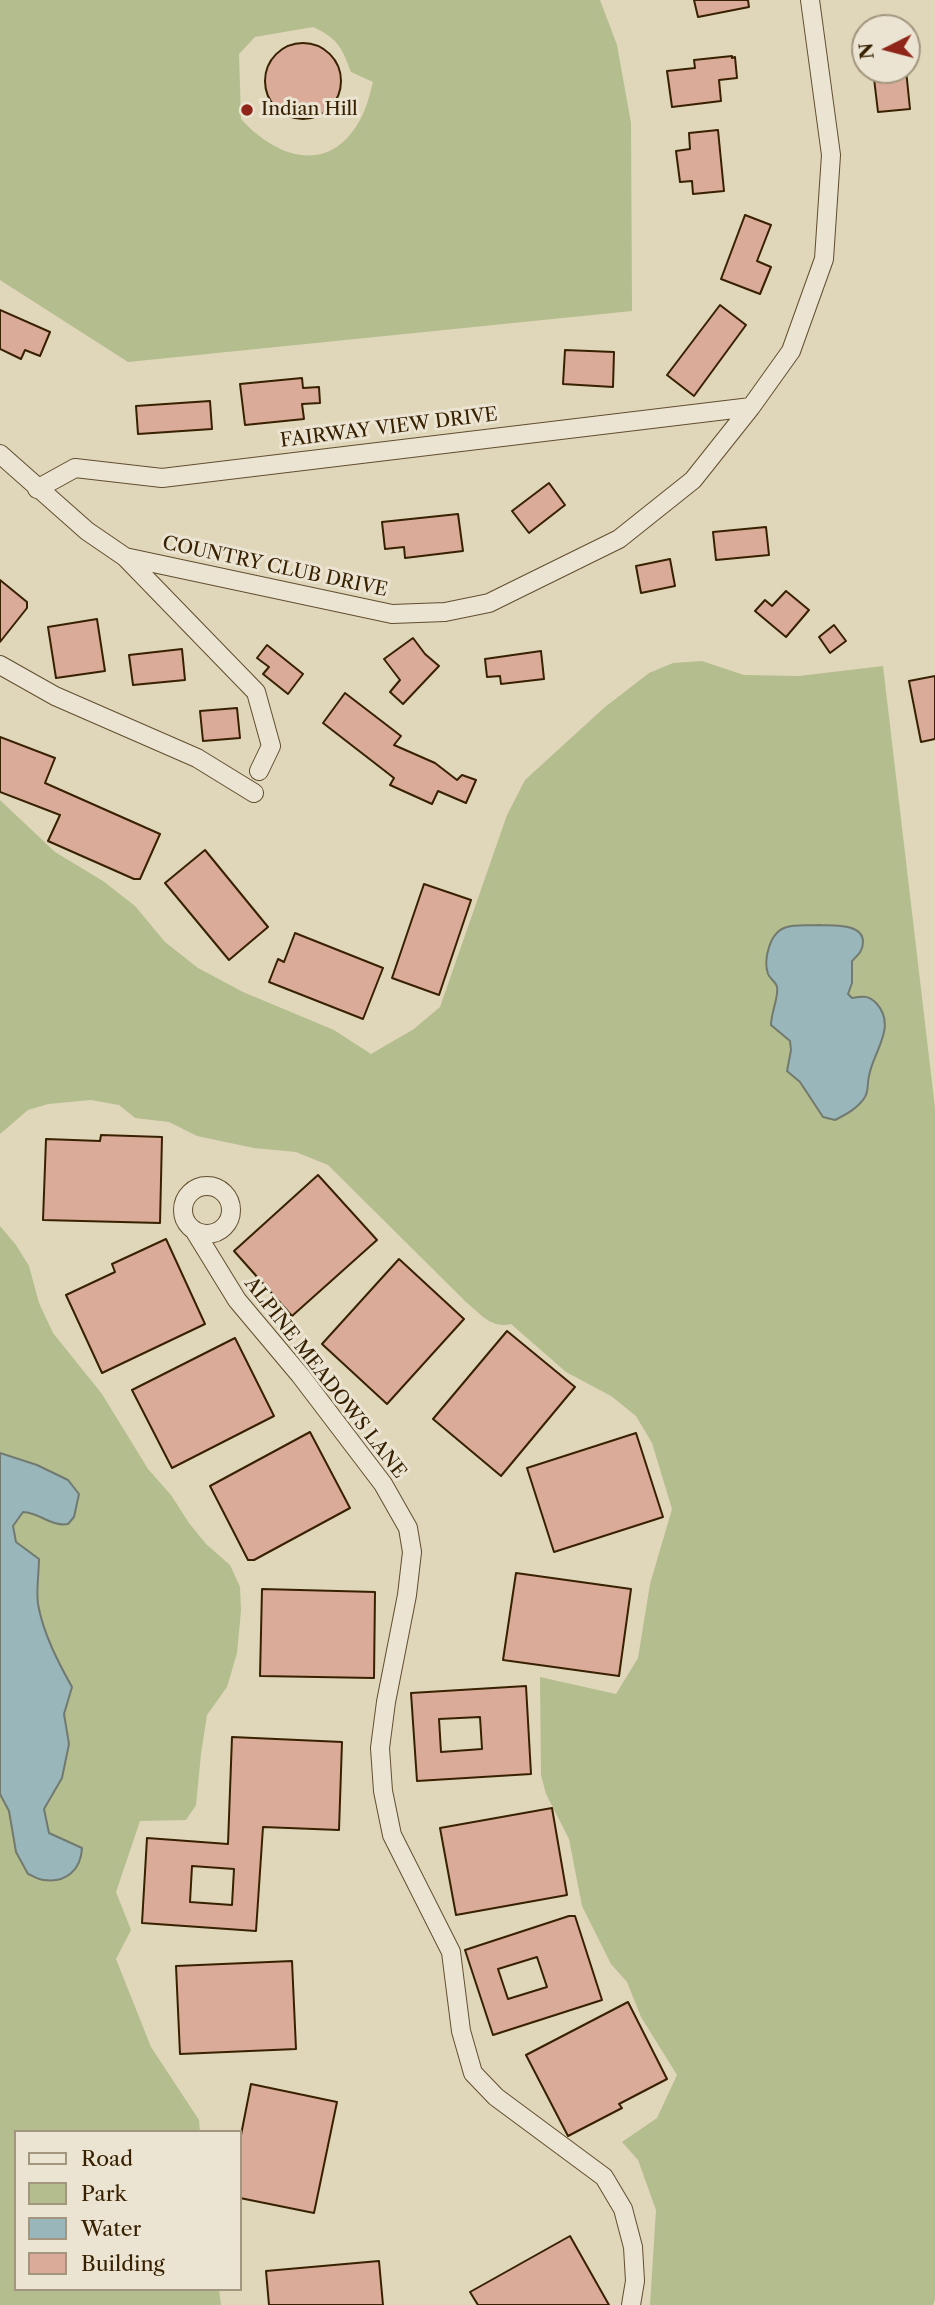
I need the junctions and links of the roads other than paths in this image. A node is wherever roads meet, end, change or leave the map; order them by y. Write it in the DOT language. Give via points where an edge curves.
graph roads {
  1 [pos="810,0"];
  2 [pos="751,407"];
  3 [pos="0,454"];
  4 [pos="37,489"];
  5 [pos="125,557"];
  6 [pos="0,665"];
  7 [pos="259,771"];
  8 [pos="254,793"];
  9 [pos="194,1230"];
  10 [pos="631,2305"];
  1 -- 2 [label="street, COUNTRY CLUB DRIVE" via="831,155 824,259 791,351"];
  2 -- 4 [label="street, FAIRWAY VIEW DRIVE" via="162,478 75,468"];
  2 -- 5 [label="street, COUNTRY CLUB DRIVE" via="693,480 620,539 489,603 445,612 392,614"];
  3 -- 4 [label="street, COUNTRY CLUB DRIVE"];
  4 -- 5 [label="street, COUNTRY CLUB DRIVE"];
  5 -- 7 [label="street" via="256,692 271,746"];
  6 -- 8 [label="street" via="55,696 197,758"];
  9 -- 10 [label="street, ALPINE MEADOWS LANE" via="236,1300 383,1484 408,1528 412,1552 407,1595 380,1748 392,1835 451,1952 461,2031 473,2073 496,2097 604,2177 623,2209 633,2247"];
}
